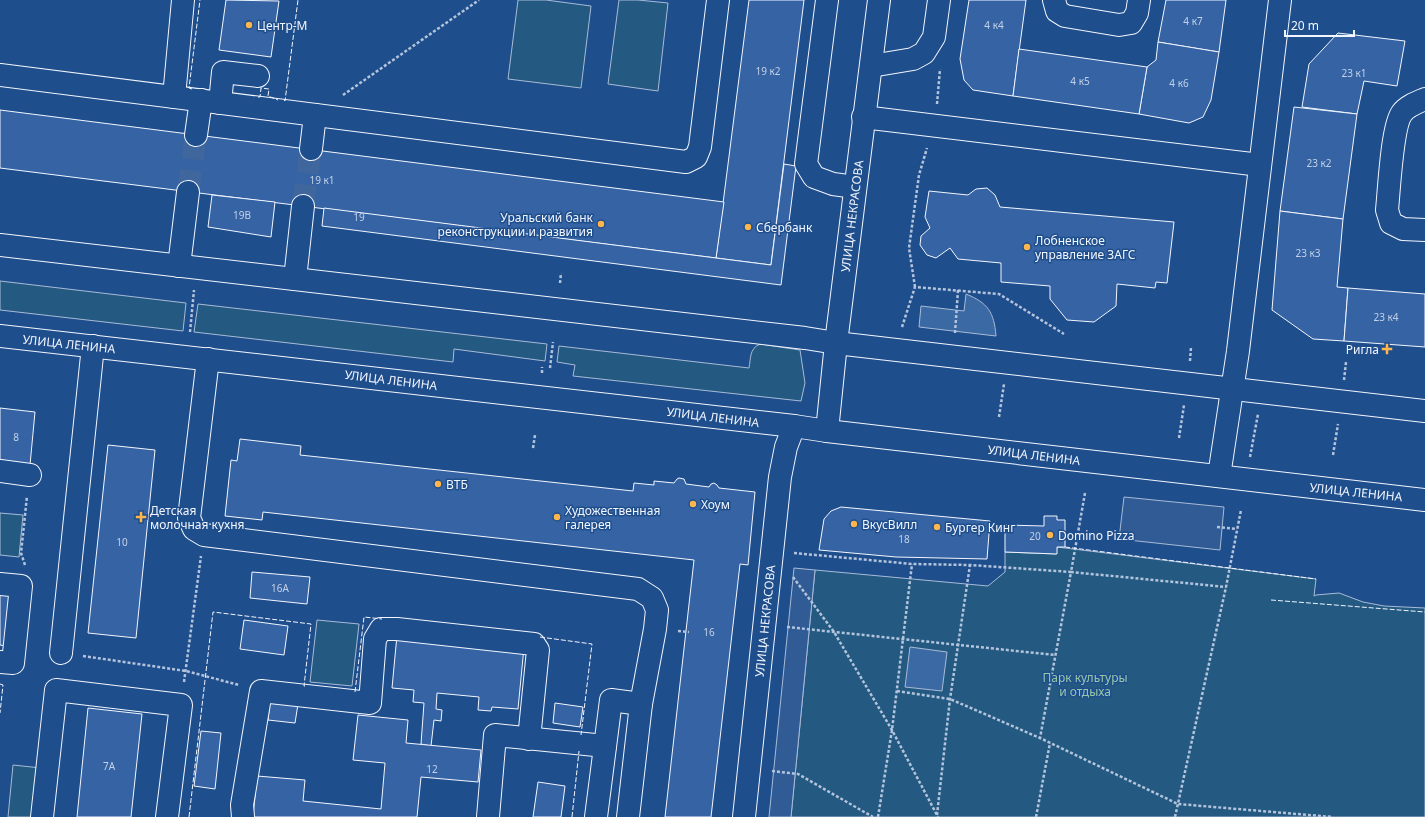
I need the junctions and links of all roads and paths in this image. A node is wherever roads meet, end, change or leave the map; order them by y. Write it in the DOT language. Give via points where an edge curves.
graph roads {
  1 [pos="183,0"];
  2 [pos="479,0"];
  3 [pos="718,0"];
  4 [pos="828,0"];
  5 [pos="879,0"];
  6 [pos="939,0"];
  7 [pos="1054,0"];
  8 [pos="1139,0"];
  9 [pos="1280,0"];
  10 [pos="871,66"];
  11 [pos="0,75"];
  12 [pos="258,76"];
  13 [pos="174,97"];
  14 [pos="1425,99"];
  15 [pos="210,102"];
  16 [pos="315,115"];
  17 [pos="863,117"];
  18 [pos="196,135"];
  19 [pos="311,149"];
  20 [pos="1260,165"];
  21 [pos="855,187"];
  22 [pos="188,192"];
  23 [pos="303,206"];
  24 [pos="1425,230"];
  25 [pos="0,245"];
  26 [pos="179,266"];
  27 [pos="561,273"];
  28 [pos="295,279"];
  29 [pos="560,283"];
  30 [pos="195,287"];
  31 [pos="958,290"];
  32 [pos="902,327"];
  33 [pos="955,331"];
  34 [pos="190,332"];
  35 [pos="1064,334"];
  36 [pos="0,336"];
  37 [pos="553,342"];
  38 [pos="836,343"];
  39 [pos="92,346"];
  40 [pos="208,359"];
  41 [pos="542,367"];
  42 [pos="550,368"];
  43 [pos="542,373"];
  44 [pos="1233,389"];
  45 [pos="1262,392"];
  46 [pos="1425,411"];
  47 [pos="794,426"];
  48 [pos="827,432"];
  49 [pos="535,435"];
  50 [pos="533,448"];
  51 [pos="1250,458"];
  52 [pos="0,472"];
  53 [pos="30,474"];
  54 [pos="1219,476"];
  55 [pos="1085,493"];
  56 [pos="1425,500"];
  57 [pos="1241,510"];
  58 [pos="1216,527"];
  59 [pos="1237,530"];
  60 [pos="204,535"];
  61 [pos="773,551"];
  62 [pos="912,564"];
  63 [pos="970,565"];
  64 [pos="27,571"];
  65 [pos="1071,572"];
  66 [pos="0,584"];
  67 [pos="1226,587"];
  68 [pos="764,624"];
  69 [pos="834,632"];
  70 [pos="903,639"];
  71 [pos="958,645"];
  72 [pos="61,653"];
  73 [pos="1055,655"];
  74 [pos="0,662"];
  75 [pos="186,671"];
  76 [pos="261,691"];
  77 [pos="897,691"];
  78 [pos="950,699"];
  79 [pos="641,704"];
  80 [pos="181,705"];
  81 [pos="892,730"];
  82 [pos="1040,738"];
  83 [pos="529,739"];
  84 [pos="1050,742"];
  85 [pos="605,746"];
  86 [pos="749,768"];
  87 [pos="1178,804"];
  88 [pos="938,816"];
  89 [pos="42,817"];
  90 [pos="167,817"];
  91 [pos="243,817"];
  92 [pos="488,817"];
  93 [pos="596,817"];
  94 [pos="628,817"];
  95 [pos="744,817"];
  96 [pos="873,817"];
  97 [pos="878,817"];
  98 [pos="1036,817"];
  99 [pos="1175,817"];
  100 [pos="1333,817"];
  1 -- 13 [label="street"];
  2 -- 16 [label="path"];
  3 -- 16 [label="street" via="700,147 696,158 686,162"];
  4 -- 21 [label="street" via="806,164 814,177 833,184"];
  5 -- 10 [label="street, УЛИЦА НЕКРАСОВА"];
  6 -- 10 [label="street" via="934,36 924,53 913,59"];
  7 -- 8 [label="street" via="1057,11 1065,16 1119,25 1131,23 1137,13"];
  9 -- 20 [label="street"];
  10 -- 17 [label="street, УЛИЦА НЕКРАСОВА"];
  11 -- 13 [label="street"];
  12 -- 15 [label="street" via="223,72"];
  13 -- 15 [label="street"];
  14 -- 24 [label="street" via="1402,113 1395,128 1387,210 1391,223 1403,229"];
  15 -- 16 [label="street"];
  15 -- 18 [label="street"];
  16 -- 19 [label="street"];
  17 -- 20 [label="street"];
  17 -- 21 [label="street, УЛИЦА НЕКРАСОВА"];
  20 -- 44 [label="street"];
  21 -- 38 [label="street, УЛИЦА НЕКРАСОВА"];
  22 -- 26 [label="street"];
  23 -- 28 [label="street"];
  25 -- 26 [label="street"];
  26 -- 28 [label="street"];
  27 -- 29 [label="path"];
  28 -- 38 [label="street"];
  30 -- 34 [label="path"];
  31 -- 32 [label="path" via="915,287"];
  31 -- 33 [label="path"];
  31 -- 35 [label="path" via="999,294"];
  36 -- 39 [label="street, УЛИЦА ЛЕНИНА"];
  37 -- 42 [label="path"];
  38 -- 44 [label="street"];
  38 -- 48 [label="street, УЛИЦА НЕКРАСОВА"];
  39 -- 40 [label="street, УЛИЦА ЛЕНИНА"];
  39 -- 72 [label="street"];
  40 -- 47 [label="street, УЛИЦА ЛЕНИНА"];
  40 -- 60 [label="street" via="189,518 194,529"];
  41 -- 43 [label="path"];
  44 -- 45 [label="street"];
  44 -- 54 [label="street"];
  45 -- 46 [label="street"];
  45 -- 51 [label="path"];
  47 -- 48 [label="street, УЛИЦА ЛЕНИНА"];
  47 -- 61 [label="street, УЛИЦА НЕКРАСОВА" via="786,447 780,477"];
  48 -- 54 [label="street, УЛИЦА ЛЕНИНА"];
  49 -- 50 [label="path"];
  52 -- 53 [label="street"];
  53 -- 64 [label="path" via="21,553"];
  54 -- 56 [label="street, УЛИЦА ЛЕНИНА"];
  55 -- 65 [label="path"];
  57 -- 59 [label="path"];
  58 -- 59 [label="path"];
  59 -- 67 [label="path"];
  60 -- 75 [label="path"];
  60 -- 79 [label="street" via="638,589 652,598 657,610"];
  61 -- 62 [label="path"];
  61 -- 68 [label="street, УЛИЦА НЕКРАСОВА"];
  61 -- 69 [label="path"];
  62 -- 63 [label="path"];
  62 -- 70 [label="path"];
  63 -- 65 [label="path"];
  63 -- 71 [label="path"];
  65 -- 67 [label="path"];
  65 -- 73 [label="path"];
  66 -- 74 [label="street" via="21,586 13,664"];
  67 -- 87 [label="path"];
  68 -- 69 [label="path"];
  68 -- 86 [label="street, УЛИЦА НЕКРАСОВА"];
  69 -- 70 [label="path"];
  69 -- 81 [label="path"];
  70 -- 71 [label="path"];
  70 -- 77 [label="path"];
  71 -- 73 [label="path"];
  71 -- 78 [label="path"];
  72 -- 75 [label="path"];
  73 -- 82 [label="path"];
  75 -- 76 [label="path"];
  75 -- 80 [label="path"];
  76 -- 83 [label="street" via="370,704 375,639 381,629 397,628 534,644 538,650"];
  76 -- 91 [label="street" via="242,805"];
  77 -- 78 [label="path"];
  77 -- 81 [label="path"];
  78 -- 82 [label="path"];
  78 -- 88 [label="path"];
  79 -- 85 [label="street" via="611,700"];
  79 -- 94 [label="street"];
  80 -- 89 [label="street" via="56,690"];
  80 -- 90 [label="street"];
  81 -- 88 [label="path"];
  81 -- 97 [label="path"];
  82 -- 84 [label="path"];
  83 -- 85 [label="street"];
  83 -- 92 [label="street" via="495,735"];
  84 -- 87 [label="path"];
  84 -- 98 [label="path"];
  85 -- 93 [label="street"];
  86 -- 95 [label="street, УЛИЦА НЕКРАСОВА"];
  86 -- 96 [label="path" via="798,774"];
  87 -- 99 [label="path"];
  87 -- 100 [label="path"];
}
